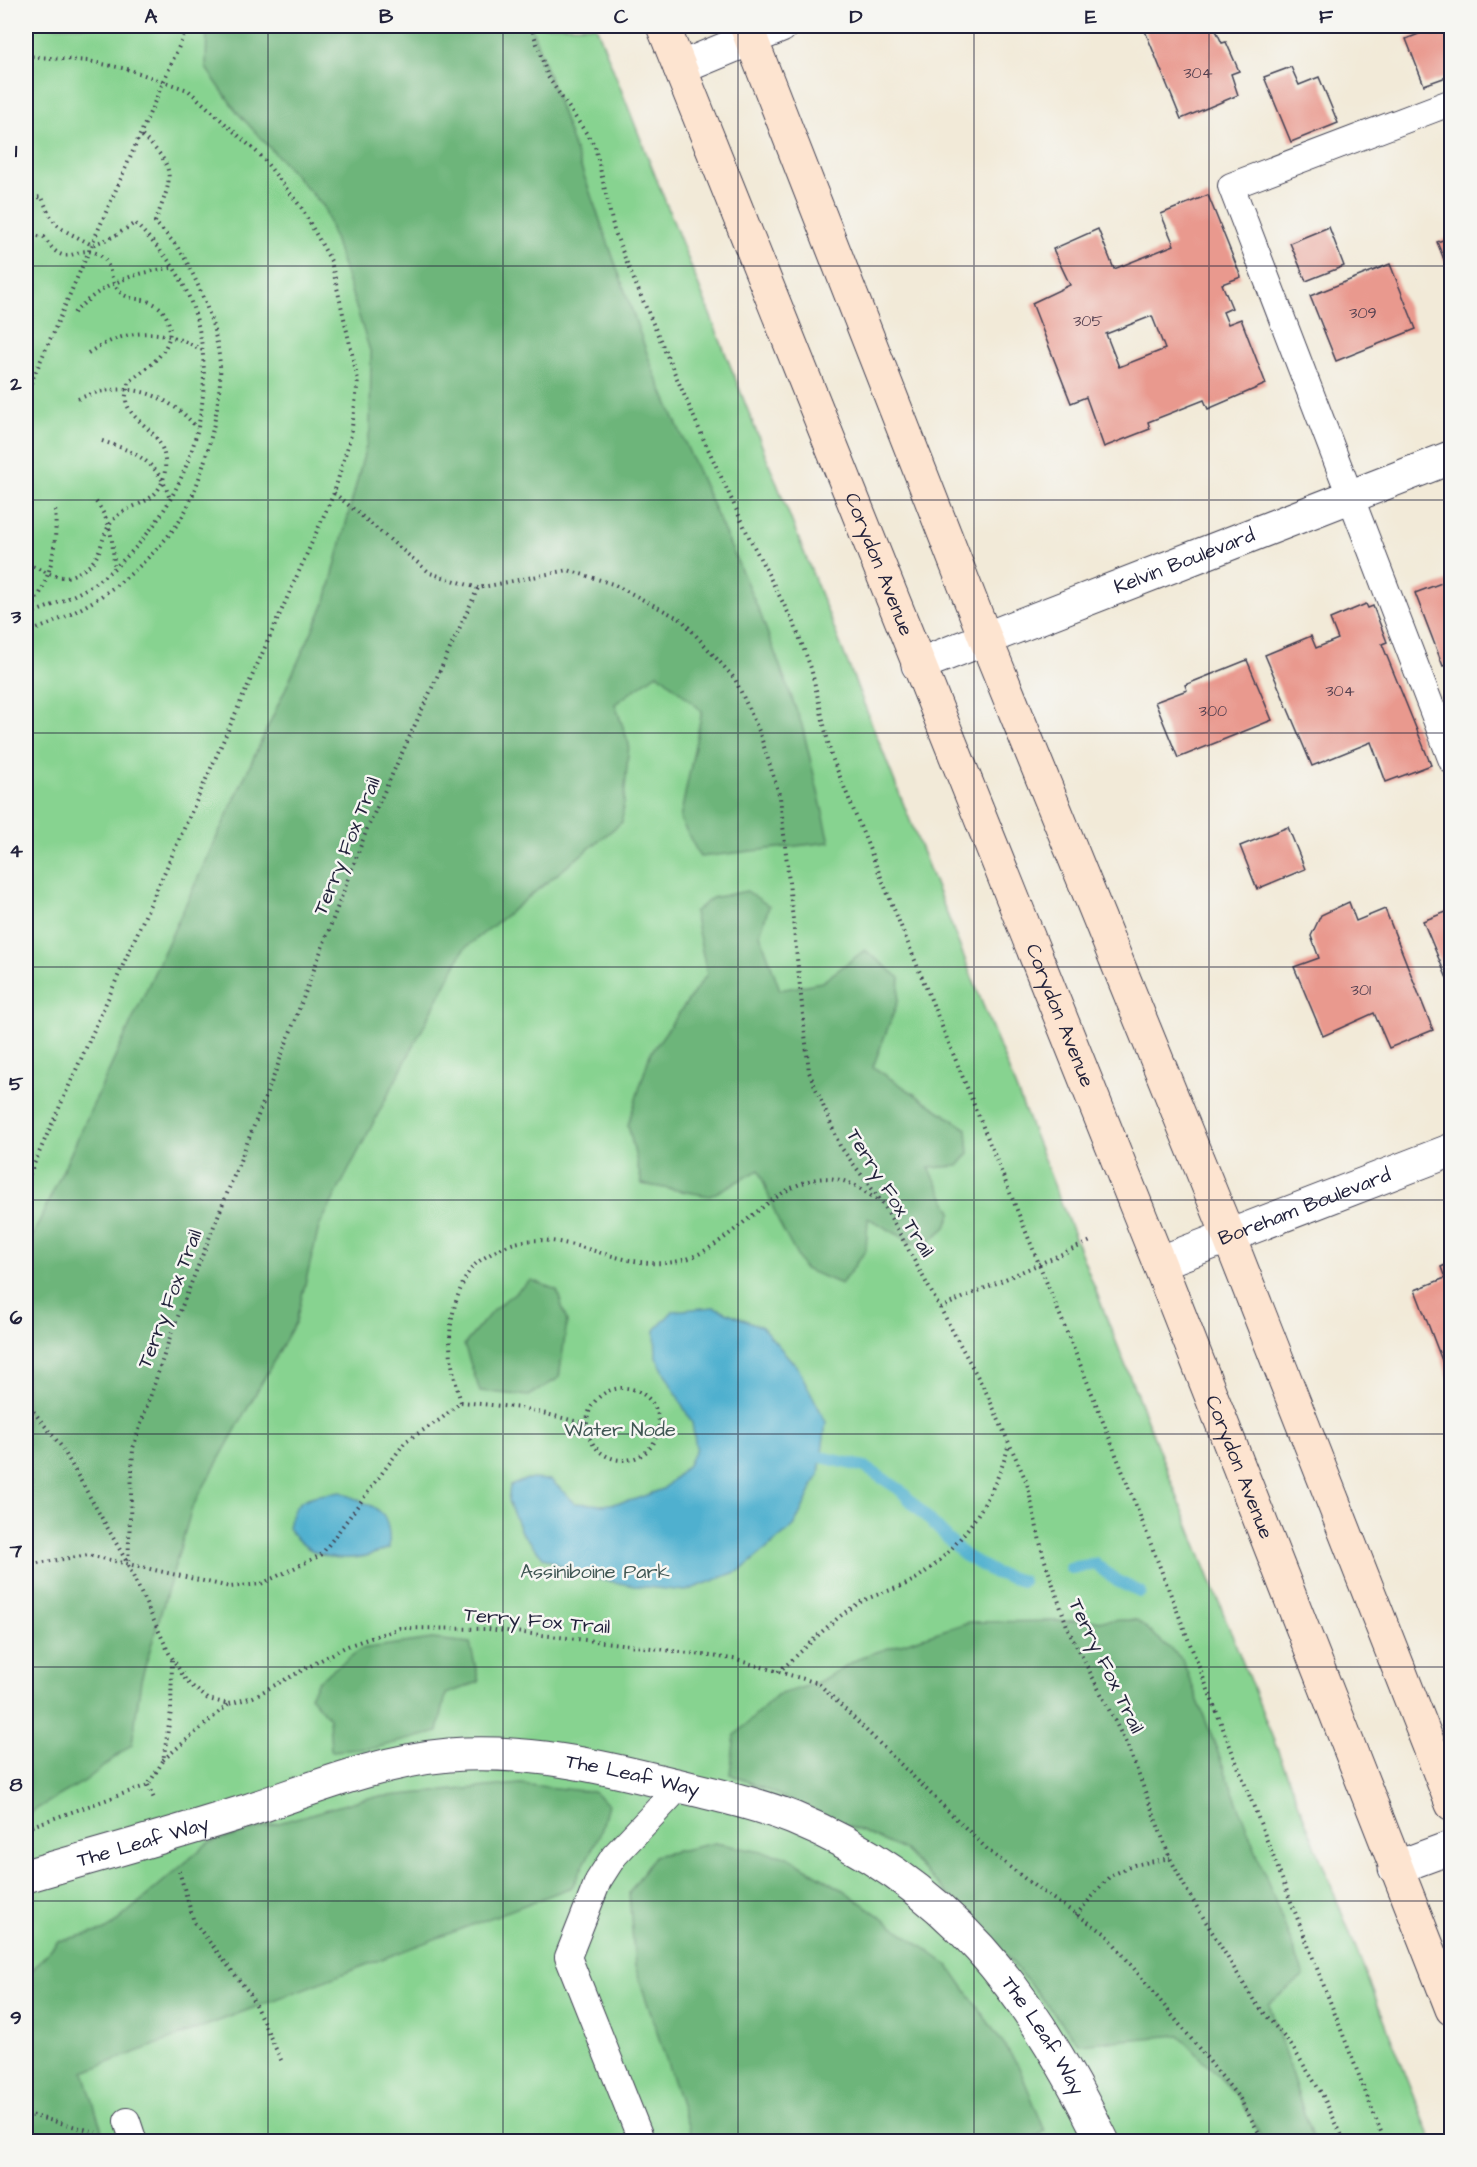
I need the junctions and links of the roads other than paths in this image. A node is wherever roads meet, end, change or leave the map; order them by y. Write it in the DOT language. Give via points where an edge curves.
graph roads {
  1 [pos="663,26"];
  2 [pos="781,26"];
  3 [pos="748,32"];
  4 [pos="680,68"];
  5 [pos="1452,102"];
  6 [pos="1452,457"];
  7 [pos="1348,498"];
  8 [pos="986,640"];
  9 [pos="918,665"];
  10 [pos="1452,761"];
  11 [pos="1452,1150"];
  12 [pos="1229,1237"];
  13 [pos="1159,1263"];
  14 [pos="680,1786"];
  15 [pos="1452,1804"];
  16 [pos="1452,1847"];
  17 [pos="1395,1868"];
  18 [pos="26,1876"];
  19 [pos="1452,2009"];
  20 [pos="642,2142"];
  21 [pos="1103,2142"];
  1 -- 4 [label="main road, Corydon Avenue"];
  2 -- 3 [label="street"];
  3 -- 4 [label="street"];
  3 -- 8 [label="main road"];
  4 -- 9 [label="main road, Corydon Avenue"];
  5 -- 7 [label="lane" via="1231,186"];
  6 -- 7 [label="street, Kelvin Boulevard"];
  7 -- 8 [label="street, Kelvin Boulevard"];
  7 -- 10 [label="lane"];
  8 -- 9 [label="street, Kelvin Boulevard"];
  8 -- 12 [label="main road"];
  9 -- 13 [label="main road, Corydon Avenue"];
  11 -- 12 [label="street, Boreham Boulevard"];
  12 -- 13 [label="street, Boreham Boulevard"];
  12 -- 15 [label="main road"];
  13 -- 17 [label="main road, Corydon Avenue"];
  14 -- 18 [label="street, The Leaf Way" via="565,1760 448,1755 343,1779 168,1836"];
  14 -- 20 [label="lane" via="614,1856 598,1881 568,1957"];
  14 -- 21 [label="street, The Leaf Way" via="792,1818 834,1837 898,1874 939,1907 980,1946 1019,1995 1058,2054"];
  16 -- 17 [label="street"];
  17 -- 19 [label="main road, Corydon Avenue"];
}
